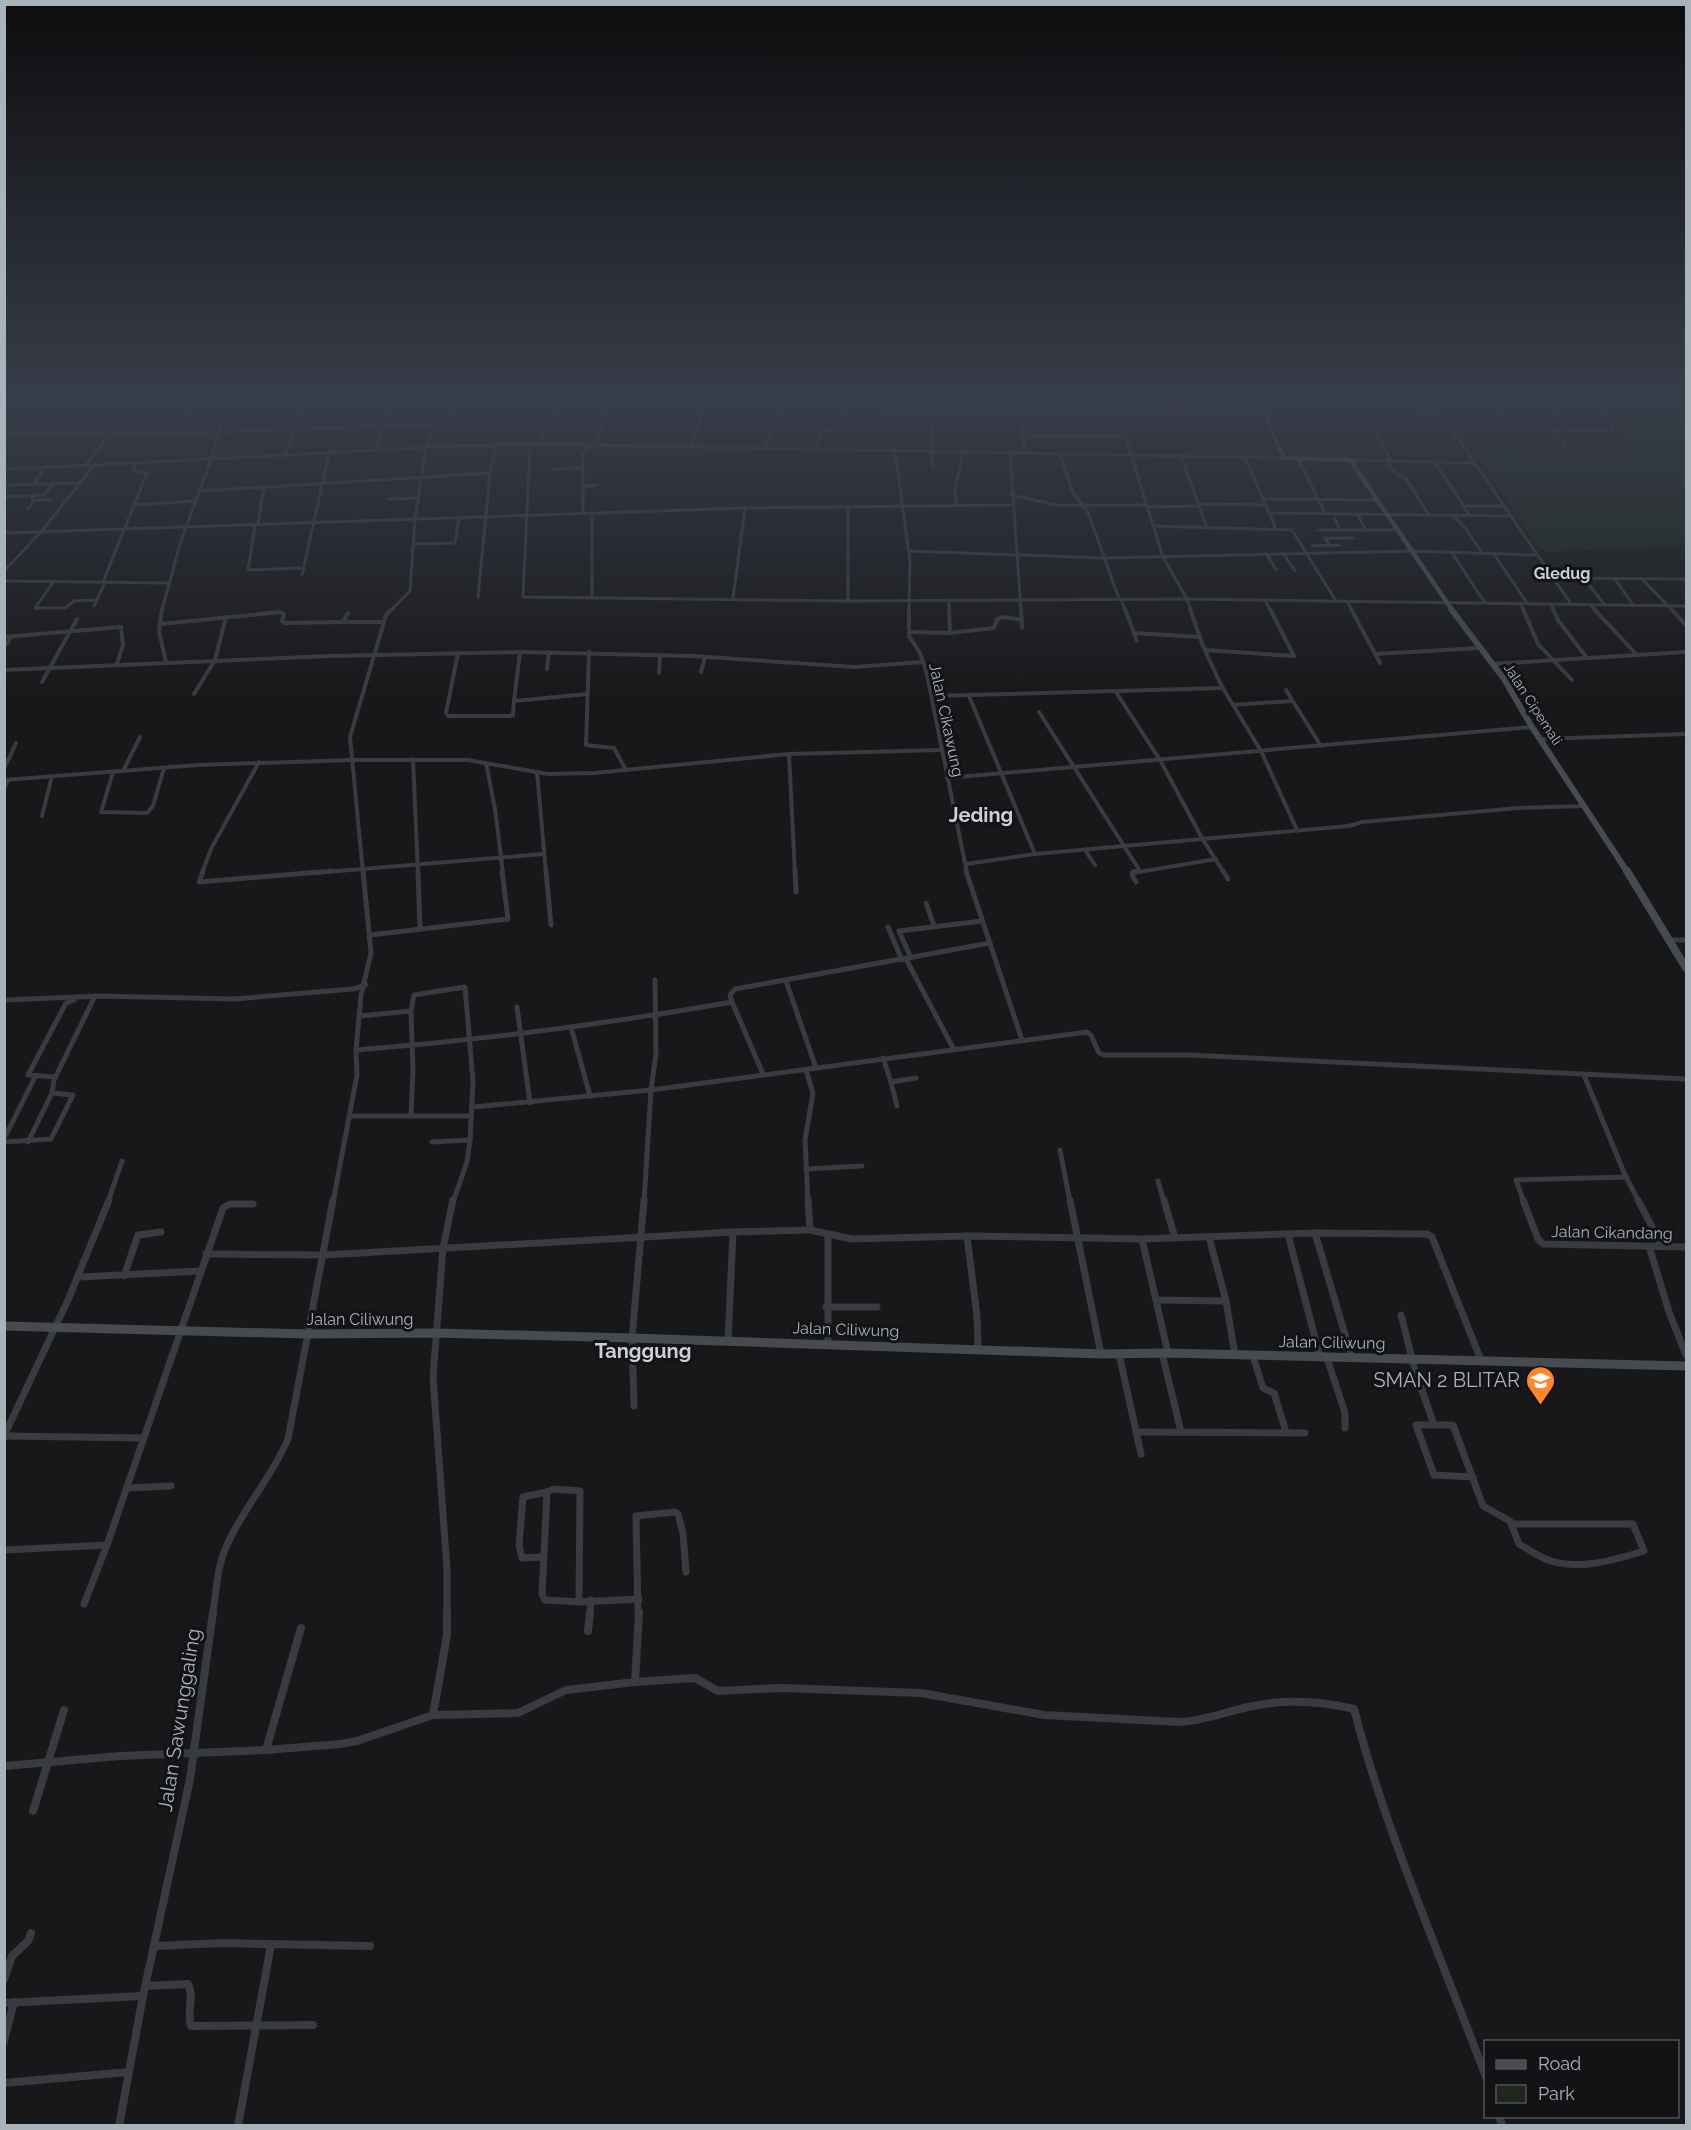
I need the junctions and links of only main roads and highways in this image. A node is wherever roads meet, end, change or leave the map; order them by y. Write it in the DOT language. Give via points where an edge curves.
graph roads {
  1 [pos="1379,499"];
  2 [pos="1686,968"];
  3 [pos="4,1326"];
  4 [pos="1686,1366"];
  1 -- 2 [label="main road, Jalan Cipemali" via="1492,664"];
  3 -- 4 [label="main road, Jalan Ciliwung" via="308,1334 435,1333 1101,1354"];
}
